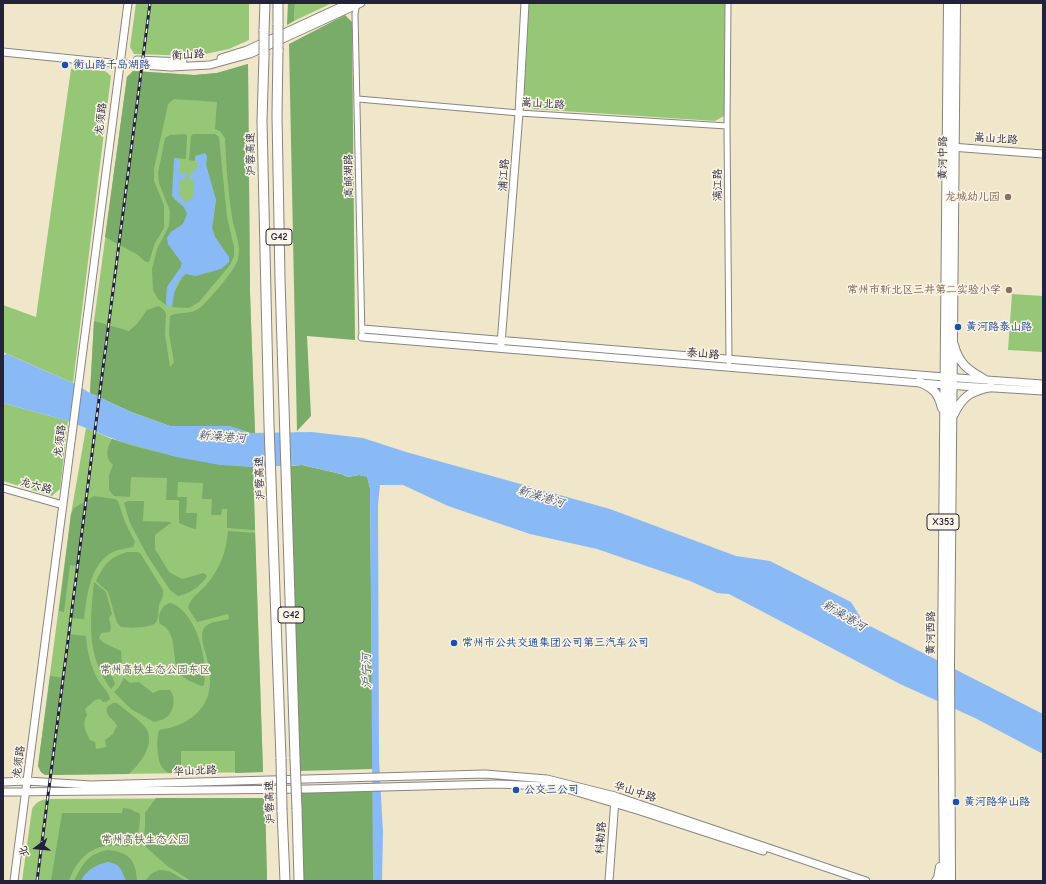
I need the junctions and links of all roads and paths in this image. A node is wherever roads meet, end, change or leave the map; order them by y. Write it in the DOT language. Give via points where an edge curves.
graph roads {
  1 [pos="128,3"];
  2 [pos="264,3"];
  3 [pos="278,3"];
  4 [pos="525,3"];
  5 [pos="728,3"];
  6 [pos="948,3"];
  7 [pos="956,3"];
  8 [pos="355,5"];
  9 [pos="3,48"];
  10 [pos="3,52"];
  11 [pos="120,62"];
  12 [pos="358,99"];
  13 [pos="519,113"];
  14 [pos="728,126"];
  15 [pos="950,147"];
  16 [pos="1043,154"];
  17 [pos="363,329"];
  18 [pos="952,336"];
  19 [pos="362,337"];
  20 [pos="502,340"];
  21 [pos="501,348"];
  22 [pos="730,359"];
  23 [pos="728,367"];
  24 [pos="984,379"];
  25 [pos="948,381"];
  26 [pos="919,382"];
  27 [pos="1043,384"];
  28 [pos="991,388"];
  29 [pos="1043,391"];
  30 [pos="948,419"];
  31 [pos="3,488"];
  32 [pos="63,505"];
  33 [pos="946,709"];
  34 [pos="388,776"];
  35 [pos="27,781"];
  36 [pos="3,782"];
  37 [pos="387,786"];
  38 [pos="3,792"];
  39 [pos="26,792"];
  40 [pos="615,800"];
  41 [pos="943,842"];
  42 [pos="14,881"];
  43 [pos="284,881"];
  44 [pos="299,881"];
  45 [pos="609,881"];
  46 [pos="852,881"];
  47 [pos="866,881"];
  48 [pos="936,881"];
  49 [pos="944,881"];
  50 [pos="952,881"];
  1 -- 11 [label="main road, 龙须路"];
  2 -- 43 [label="highway, 沪蓉高速 / G42, bridge" via="262,121"];
  3 -- 44 [label="highway, G42, bridge" via="280,271"];
  4 -- 13 [label="main road, 浦江路"];
  5 -- 14 [label="street, 漓江路"];
  6 -- 15 [label="main road, 黄河中路 / X353"];
  7 -- 15 [label="main road, 黄河中路 / X353"];
  8 -- 11 [label="main road, 衡山路" via="220,59 195,62"];
  8 -- 12 [label="street, 高邮湖路"];
  9 -- 11 [label="main road, 衡山路"];
  10 -- 11 [label="main road, 衡山路"];
  11 -- 32 [label="main road, 龙须路"];
  12 -- 13 [label="street, 嵩山北路"];
  12 -- 17 [label="street, 高邮湖路"];
  13 -- 14 [label="street, 嵩山北路"];
  13 -- 20 [label="main road, 浦江路"];
  14 -- 22 [label="street, 漓江路"];
  15 -- 16 [label="main road, 嵩山北路"];
  15 -- 18 [label="main road, 黄河中路 / X353"];
  15 -- 25 [label="main road, 黄河中路 / X353"];
  17 -- 19 [label="street, 高邮湖路"];
  17 -- 20 [label="main road, 泰山路"];
  18 -- 24 [label="main road" via="961,362"];
  18 -- 25 [label="main road, 黄河中路 / X353"];
  19 -- 21 [label="main road, 泰山路"];
  20 -- 21 [label="main road, 浦江路"];
  20 -- 22 [label="main road, 泰山路"];
  21 -- 23 [label="main road, 泰山路"];
  22 -- 23 [label="street, 漓江路"];
  22 -- 25 [label="main road, 泰山路"];
  23 -- 26 [label="main road, 泰山路"];
  24 -- 25 [label="main road, 泰山路"];
  24 -- 27 [label="main road, 泰山路"];
  25 -- 26 [label="main road, 泰山路"];
  25 -- 28 [label="main road, 泰山路"];
  25 -- 30 [label="main road, 黄河西路 / X353"];
  26 -- 30 [label="main road" via="932,388"];
  28 -- 29 [label="main road, 泰山路"];
  28 -- 30 [label="main road" via="968,394"];
  30 -- 33 [label="main road, 黄河西路 / X353" via="950,664"];
  30 -- 33 [label="main road, 黄河西路 / X353" via="942,660"];
  31 -- 32 [label="main road, 龙六路"];
  32 -- 35 [label="main road, 龙须路"];
  33 -- 41 [label="main road, 黄河西路 / X353"];
  33 -- 50 [label="main road, 黄河西路 / X353"];
  34 -- 35 [label="main road, 华山北路" via="91,785"];
  34 -- 40 [label="main road, 华山中路" via="485,774 547,779"];
  35 -- 36 [label="main road, 华山北路"];
  35 -- 39 [label="main road, 龙须路"];
  37 -- 39 [label="main road, 华山北路"];
  37 -- 40 [label="main road, 华山中路" via="515,784 546,786"];
  38 -- 39 [label="main road, 华山北路"];
  39 -- 42 [label="main road, 龙须路"];
  40 -- 45 [label="main road, 科勒路"];
  40 -- 46 [label="main road, 华山中路"];
  40 -- 47 [label="main road, 华山中路"];
  41 -- 48 [label="main road"];
  41 -- 49 [label="main road, 黄河西路 / X353"];
}
